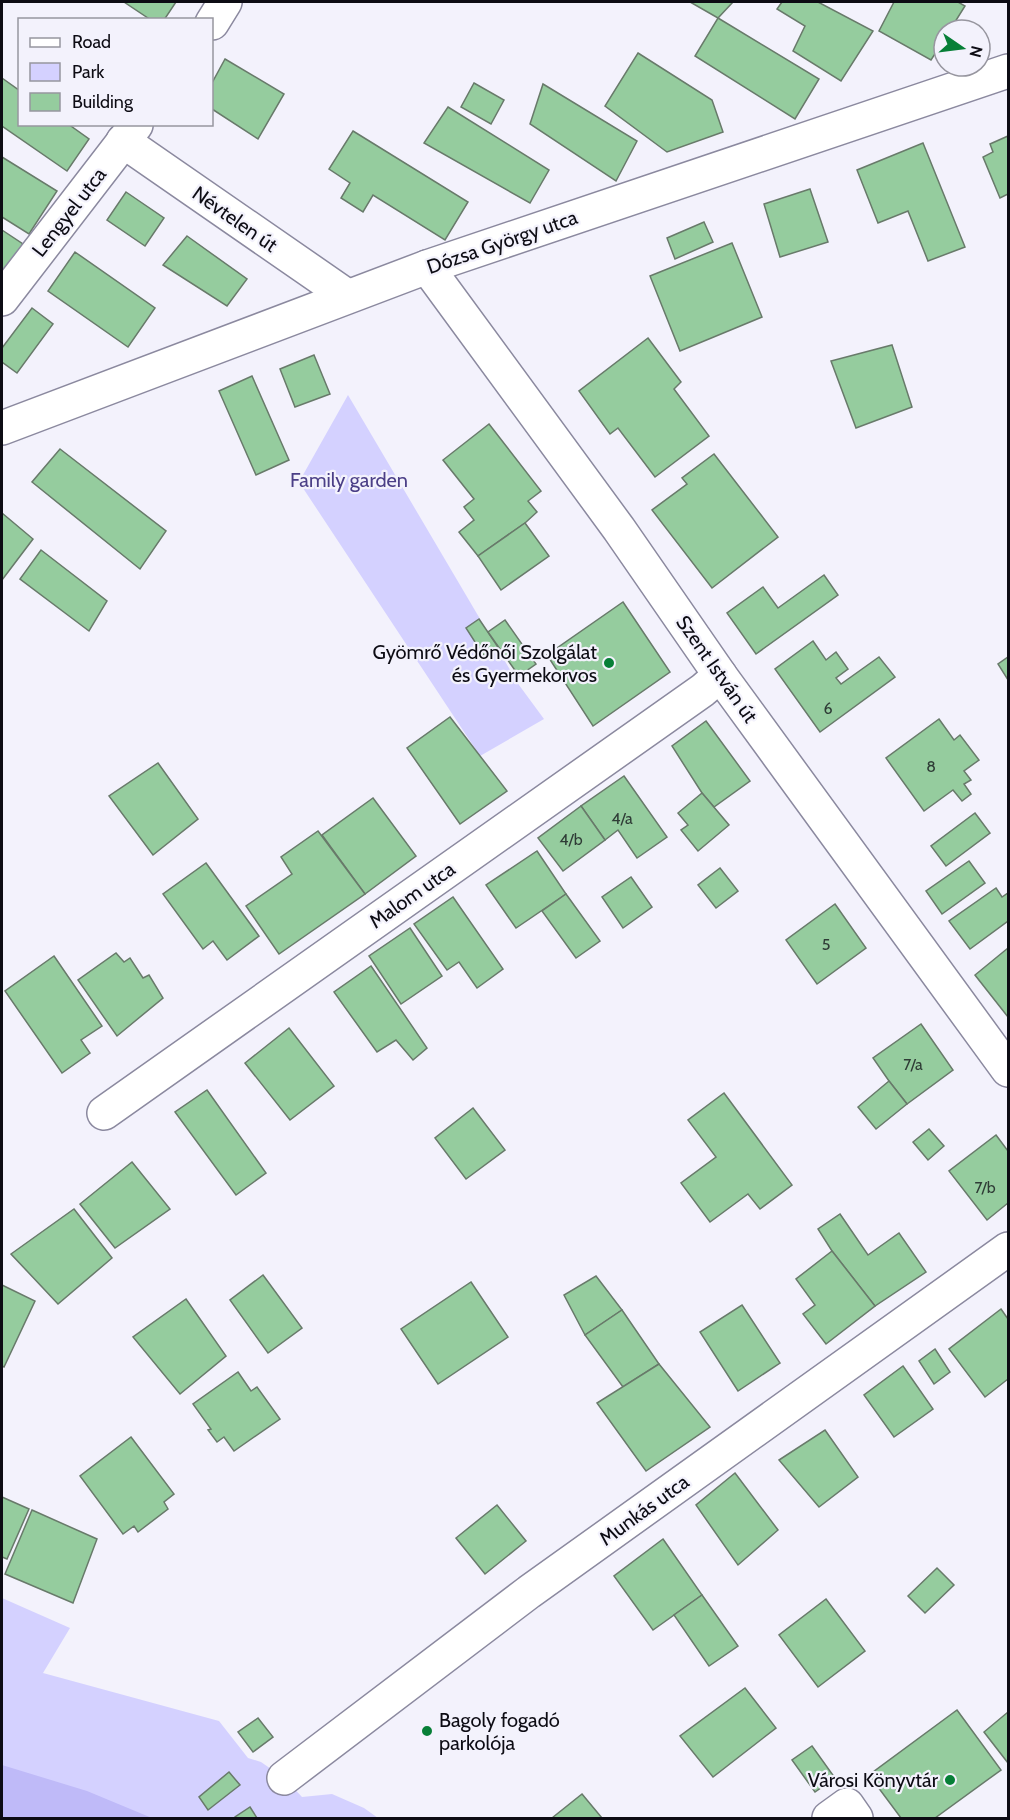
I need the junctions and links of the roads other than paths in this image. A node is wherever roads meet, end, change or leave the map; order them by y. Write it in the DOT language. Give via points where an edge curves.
graph roads {
  1 [pos="225,2"];
  2 [pos="213,21"];
  3 [pos="1008,70"];
  4 [pos="130,133"];
  5 [pos="427,267"];
  6 [pos="347,296"];
  7 [pos="2,299"];
  8 [pos="2,428"];
  9 [pos="720,675"];
  10 [pos="1008,1070"];
  11 [pos="104,1113"];
  12 [pos="1008,1249"];
  13 [pos="284,1778"];
  1 -- 2 [label="street"];
  3 -- 5 [label="street, Dózsa György utca"];
  4 -- 6 [label="street, Névtelen út"];
  4 -- 7 [label="street, Lengyel utca"];
  5 -- 6 [label="street, Dózsa György utca"];
  5 -- 9 [label="street, Szent István út"];
  6 -- 8 [label="street, Dózsa György utca"];
  9 -- 10 [label="street, Szent István út"];
  9 -- 11 [label="street, Malom utca"];
  12 -- 13 [label="street, Munkás utca" via="529,1592"];
}
